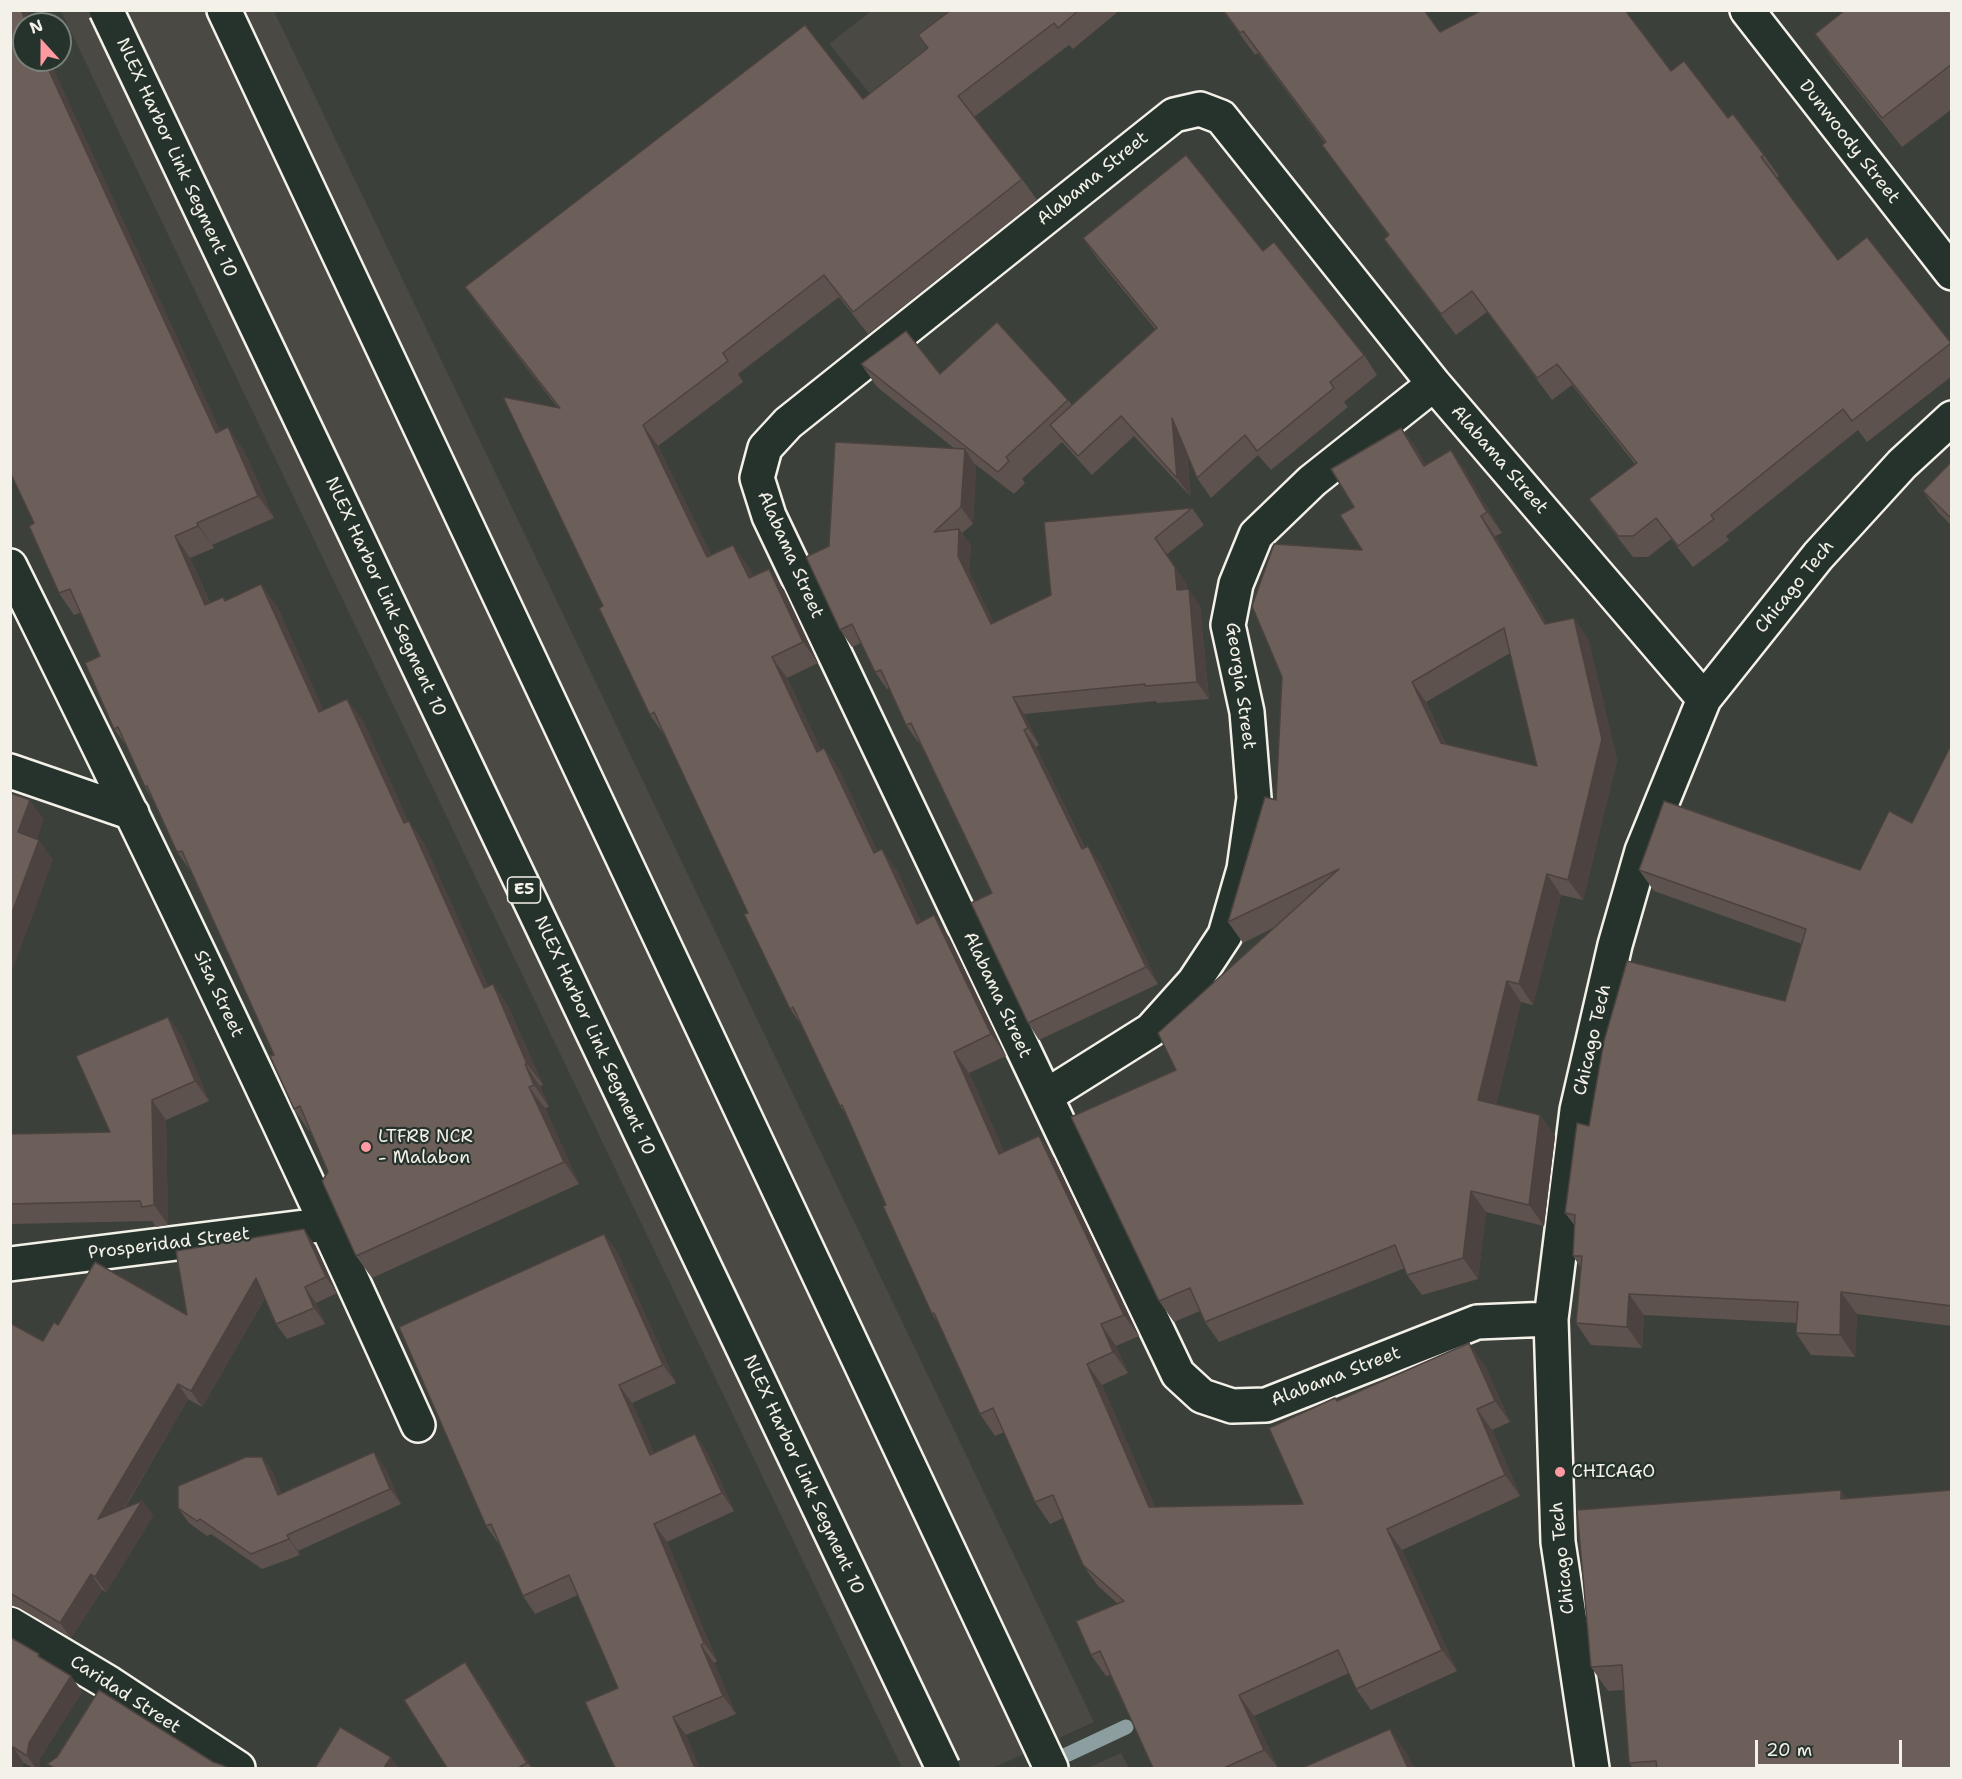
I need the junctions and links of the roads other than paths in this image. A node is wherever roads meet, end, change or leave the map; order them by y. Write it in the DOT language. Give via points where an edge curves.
graph roads {
  1 [pos="106,10"];
  2 [pos="224,10"];
  3 [pos="1747,10"];
  4 [pos="1952,273"];
  5 [pos="1434,384"];
  6 [pos="1952,418"];
  7 [pos="10,566"];
  8 [pos="1704,699"];
  9 [pos="10,771"];
  10 [pos="132,813"];
  11 [pos="1046,1096"];
  12 [pos="328,1224"];
  13 [pos="10,1264"];
  14 [pos="1551,1319"];
  15 [pos="418,1425"];
  16 [pos="10,1624"];
  17 [pos="109,1683"];
  18 [pos="91,1712"];
  19 [pos="238,1768"];
  20 [pos="943,1768"];
  21 [pos="1051,1768"];
  22 [pos="1592,1768"];
  1 -- 20 [label="main road, NLEX Harbor Link Segment 10 / E5, bridge"];
  2 -- 21 [label="main road"];
  3 -- 4 [label="main road, Dunwoody Street"];
  5 -- 8 [label="main road, Alabama Street"];
  5 -- 11 [label="main road, Georgia Street" via="1312,481 1256,535 1236,584 1228,625 1247,712 1254,798 1244,869 1225,935 1194,982 1151,1030"];
  5 -- 11 [label="main road, Alabama Street" via="1221,117 1200,109 1174,115 788,423 765,448 757,477 769,516"];
  6 -- 8 [label="main road, Chicago Tech" via="1902,464 1818,556"];
  7 -- 10 [label="main road, Sisa Street"];
  8 -- 14 [label="main road, Chicago Tech" via="1642,851 1615,945 1577,1110"];
  9 -- 10 [label="main road"];
  10 -- 12 [label="main road, Sisa Street"];
  11 -- 14 [label="main road, Alabama Street" via="1178,1374 1203,1396 1232,1406 1266,1405 1477,1322"];
  12 -- 13 [label="main road, Prosperidad Street"];
  12 -- 15 [label="main road, Sisa Street"];
  14 -- 22 [label="main road, Chicago Tech" via="1558,1542"];
  16 -- 17 [label="main road, Caridad Street"];
  17 -- 18 [label="main road"];
  17 -- 19 [label="main road, Caridad Street"];
}
